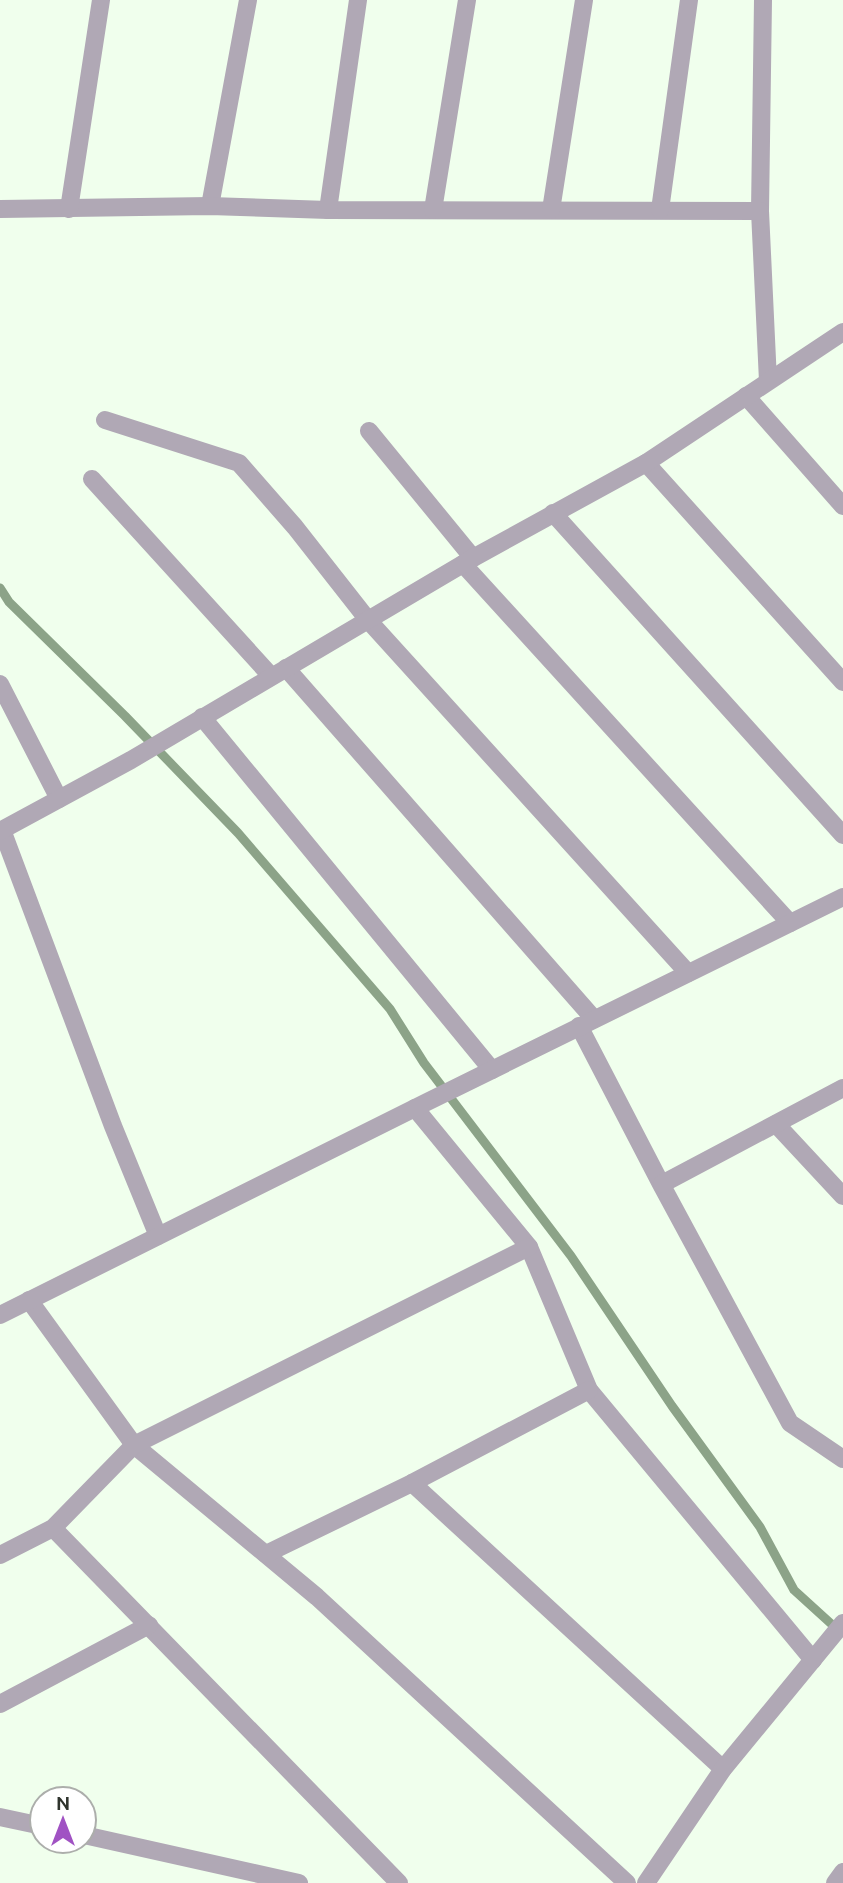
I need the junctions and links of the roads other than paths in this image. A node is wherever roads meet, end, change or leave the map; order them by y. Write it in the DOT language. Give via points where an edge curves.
graph roads {
  1 [pos="101,0"];
  2 [pos="248,0"];
  3 [pos="358,0"];
  4 [pos="467,0"];
  5 [pos="584,0"];
  6 [pos="689,0"];
  7 [pos="763,0"];
  8 [pos="210,206"];
  9 [pos="0,209"];
  10 [pos="69,209"];
  11 [pos="328,210"];
  12 [pos="433,210"];
  13 [pos="551,210"];
  14 [pos="660,210"];
  15 [pos="760,211"];
  16 [pos="843,332"];
  17 [pos="768,381"];
  18 [pos="746,396"];
  19 [pos="105,420"];
  20 [pos="369,431"];
  21 [pos="646,463"];
  22 [pos="92,479"];
  23 [pos="843,506"];
  24 [pos="554,513"];
  25 [pos="468,561"];
  26 [pos="368,620"];
  27 [pos="279,672"];
  28 [pos="843,682"];
  29 [pos="0,684"];
  30 [pos="202,717"];
  31 [pos="58,799"];
  32 [pos="1,830"];
  33 [pos="843,835"];
  34 [pos="843,897"];
  35 [pos="790,923"];
  36 [pos="688,973"];
  37 [pos="587,1023"];
  38 [pos="484,1074"];
  39 [pos="843,1088"];
  40 [pos="421,1105"];
  41 [pos="776,1124"];
  42 [pos="662,1184"];
  43 [pos="843,1196"];
  44 [pos="159,1236"];
  45 [pos="529,1247"];
  46 [pos="29,1300"];
  47 [pos="0,1315"];
  48 [pos="589,1390"];
  49 [pos="134,1444"];
  50 [pos="843,1459"];
  51 [pos="412,1483"];
  52 [pos="53,1528"];
  53 [pos="266,1554"];
  54 [pos="0,1555"];
  55 [pos="843,1623"];
  56 [pos="149,1625"];
  57 [pos="813,1660"];
  58 [pos="0,1704"];
  59 [pos="723,1769"];
  60 [pos="0,1817"];
  61 [pos="28,1823"];
  62 [pos="98,1838"];
  63 [pos="843,1872"];
  64 [pos="299,1883"];
  65 [pos="399,1883"];
  66 [pos="627,1883"];
  67 [pos="646,1883"];
  68 [pos="835,1883"];
  1 -- 10 [label="street"];
  2 -- 8 [label="street"];
  3 -- 11 [label="street"];
  4 -- 12 [label="street"];
  5 -- 13 [label="street"];
  6 -- 14 [label="street"];
  7 -- 15 [label="street"];
  8 -- 10 [label="street"];
  8 -- 11 [label="street"];
  9 -- 10 [label="street"];
  11 -- 12 [label="street"];
  12 -- 13 [label="street"];
  13 -- 14 [label="street"];
  14 -- 15 [label="street"];
  15 -- 17 [label="street"];
  16 -- 17 [label="street"];
  17 -- 18 [label="street"];
  18 -- 21 [label="street"];
  18 -- 23 [label="street"];
  19 -- 26 [label="street" via="239,463"];
  20 -- 25 [label="street"];
  21 -- 24 [label="street"];
  21 -- 28 [label="street"];
  22 -- 27 [label="street"];
  24 -- 25 [label="street"];
  24 -- 33 [label="street"];
  25 -- 26 [label="street"];
  25 -- 35 [label="street"];
  26 -- 27 [label="street"];
  26 -- 36 [label="street"];
  27 -- 30 [label="street"];
  27 -- 37 [label="street"];
  29 -- 31 [label="street"];
  30 -- 31 [label="street"];
  30 -- 38 [label="street"];
  31 -- 32 [label="street"];
  32 -- 44 [label="street"];
  34 -- 35 [label="street"];
  35 -- 36 [label="street"];
  36 -- 37 [label="street"];
  37 -- 38 [label="street"];
  37 -- 42 [label="street"];
  38 -- 40 [label="street"];
  39 -- 41 [label="street"];
  40 -- 44 [label="street"];
  40 -- 45 [label="street"];
  41 -- 42 [label="street"];
  41 -- 43 [label="street"];
  42 -- 50 [label="street" via="790,1423"];
  44 -- 46 [label="street"];
  45 -- 48 [label="street"];
  45 -- 49 [label="street"];
  46 -- 47 [label="street"];
  46 -- 49 [label="street"];
  48 -- 51 [label="street"];
  48 -- 57 [label="street"];
  49 -- 52 [label="street"];
  49 -- 53 [label="street"];
  51 -- 53 [label="street"];
  51 -- 59 [label="street"];
  52 -- 54 [label="street"];
  52 -- 56 [label="street"];
  53 -- 66 [label="street"];
  55 -- 57 [label="street"];
  56 -- 58 [label="street"];
  56 -- 65 [label="street"];
  57 -- 59 [label="street"];
  59 -- 67 [label="street"];
  60 -- 61 [label="street"];
  62 -- 64 [label="street"];
  63 -- 68 [label="street"];
}
